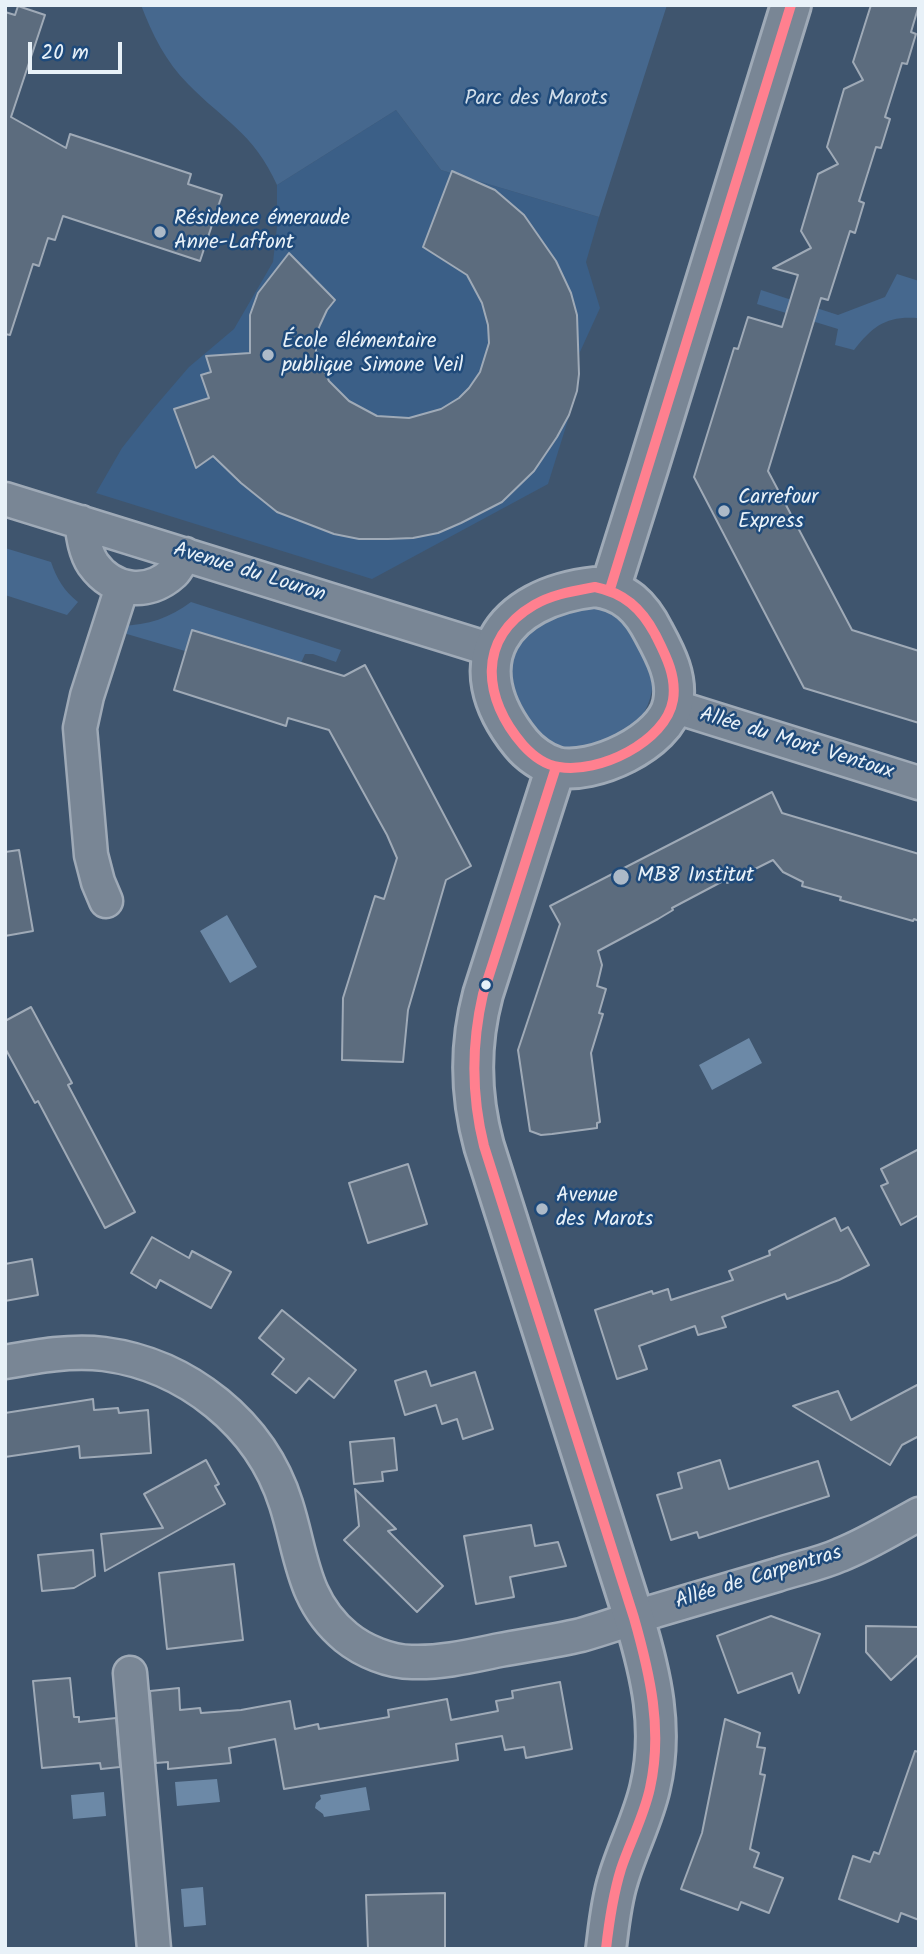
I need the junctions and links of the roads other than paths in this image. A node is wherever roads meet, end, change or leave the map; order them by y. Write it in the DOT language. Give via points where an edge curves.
graph roads {
  1 [pos="791,5"];
  2 [pos="5,499"];
  3 [pos="81,522"];
  4 [pos="185,554"];
  5 [pos="122,587"];
  6 [pos="610,589"];
  7 [pos="492,650"];
  8 [pos="673,706"];
  9 [pos="556,767"];
  10 [pos="919,783"];
  11 [pos="106,901"];
  12 [pos="5,1362"];
  13 [pos="919,1514"];
  14 [pos="634,1618"];
  15 [pos="130,1672"];
  16 [pos="153,1949"];
  17 [pos="606,1949"];
  1 -- 6 [label="street"];
  2 -- 3 [label="street, Avenue du Louron"];
  3 -- 4 [label="street, Avenue du Louron"];
  3 -- 5 [label="street" via="92,562 106,579"];
  4 -- 5 [label="street" via="175,572 159,582"];
  4 -- 7 [label="street, Avenue du Louron"];
  5 -- 11 [label="street" via="80,728 91,855"];
  6 -- 7 [label="street" via="578,589 542,602 509,623"];
  6 -- 8 [label="street" via="635,604 647,620 673,677"];
  7 -- 9 [label="street" via="492,685 505,718 525,748"];
  8 -- 9 [label="street" via="656,732 621,755 578,768"];
  8 -- 10 [label="street, Allée du Mont Ventoux"];
  9 -- 14 [label="street" via="478,1013 472,1064 474,1101 484,1146"];
  12 -- 14 [label="street, Allée de Carpentras" via="67,1353 131,1359 165,1370 215,1401 258,1447 274,1475 315,1602 347,1639 368,1650 410,1662 435,1661 581,1635"];
  13 -- 14 [label="street, Allée de Carpentras" via="839,1556"];
  14 -- 17 [label="street" via="651,1679 657,1737 650,1790 612,1900"];
  15 -- 16 [label="street"];
}
